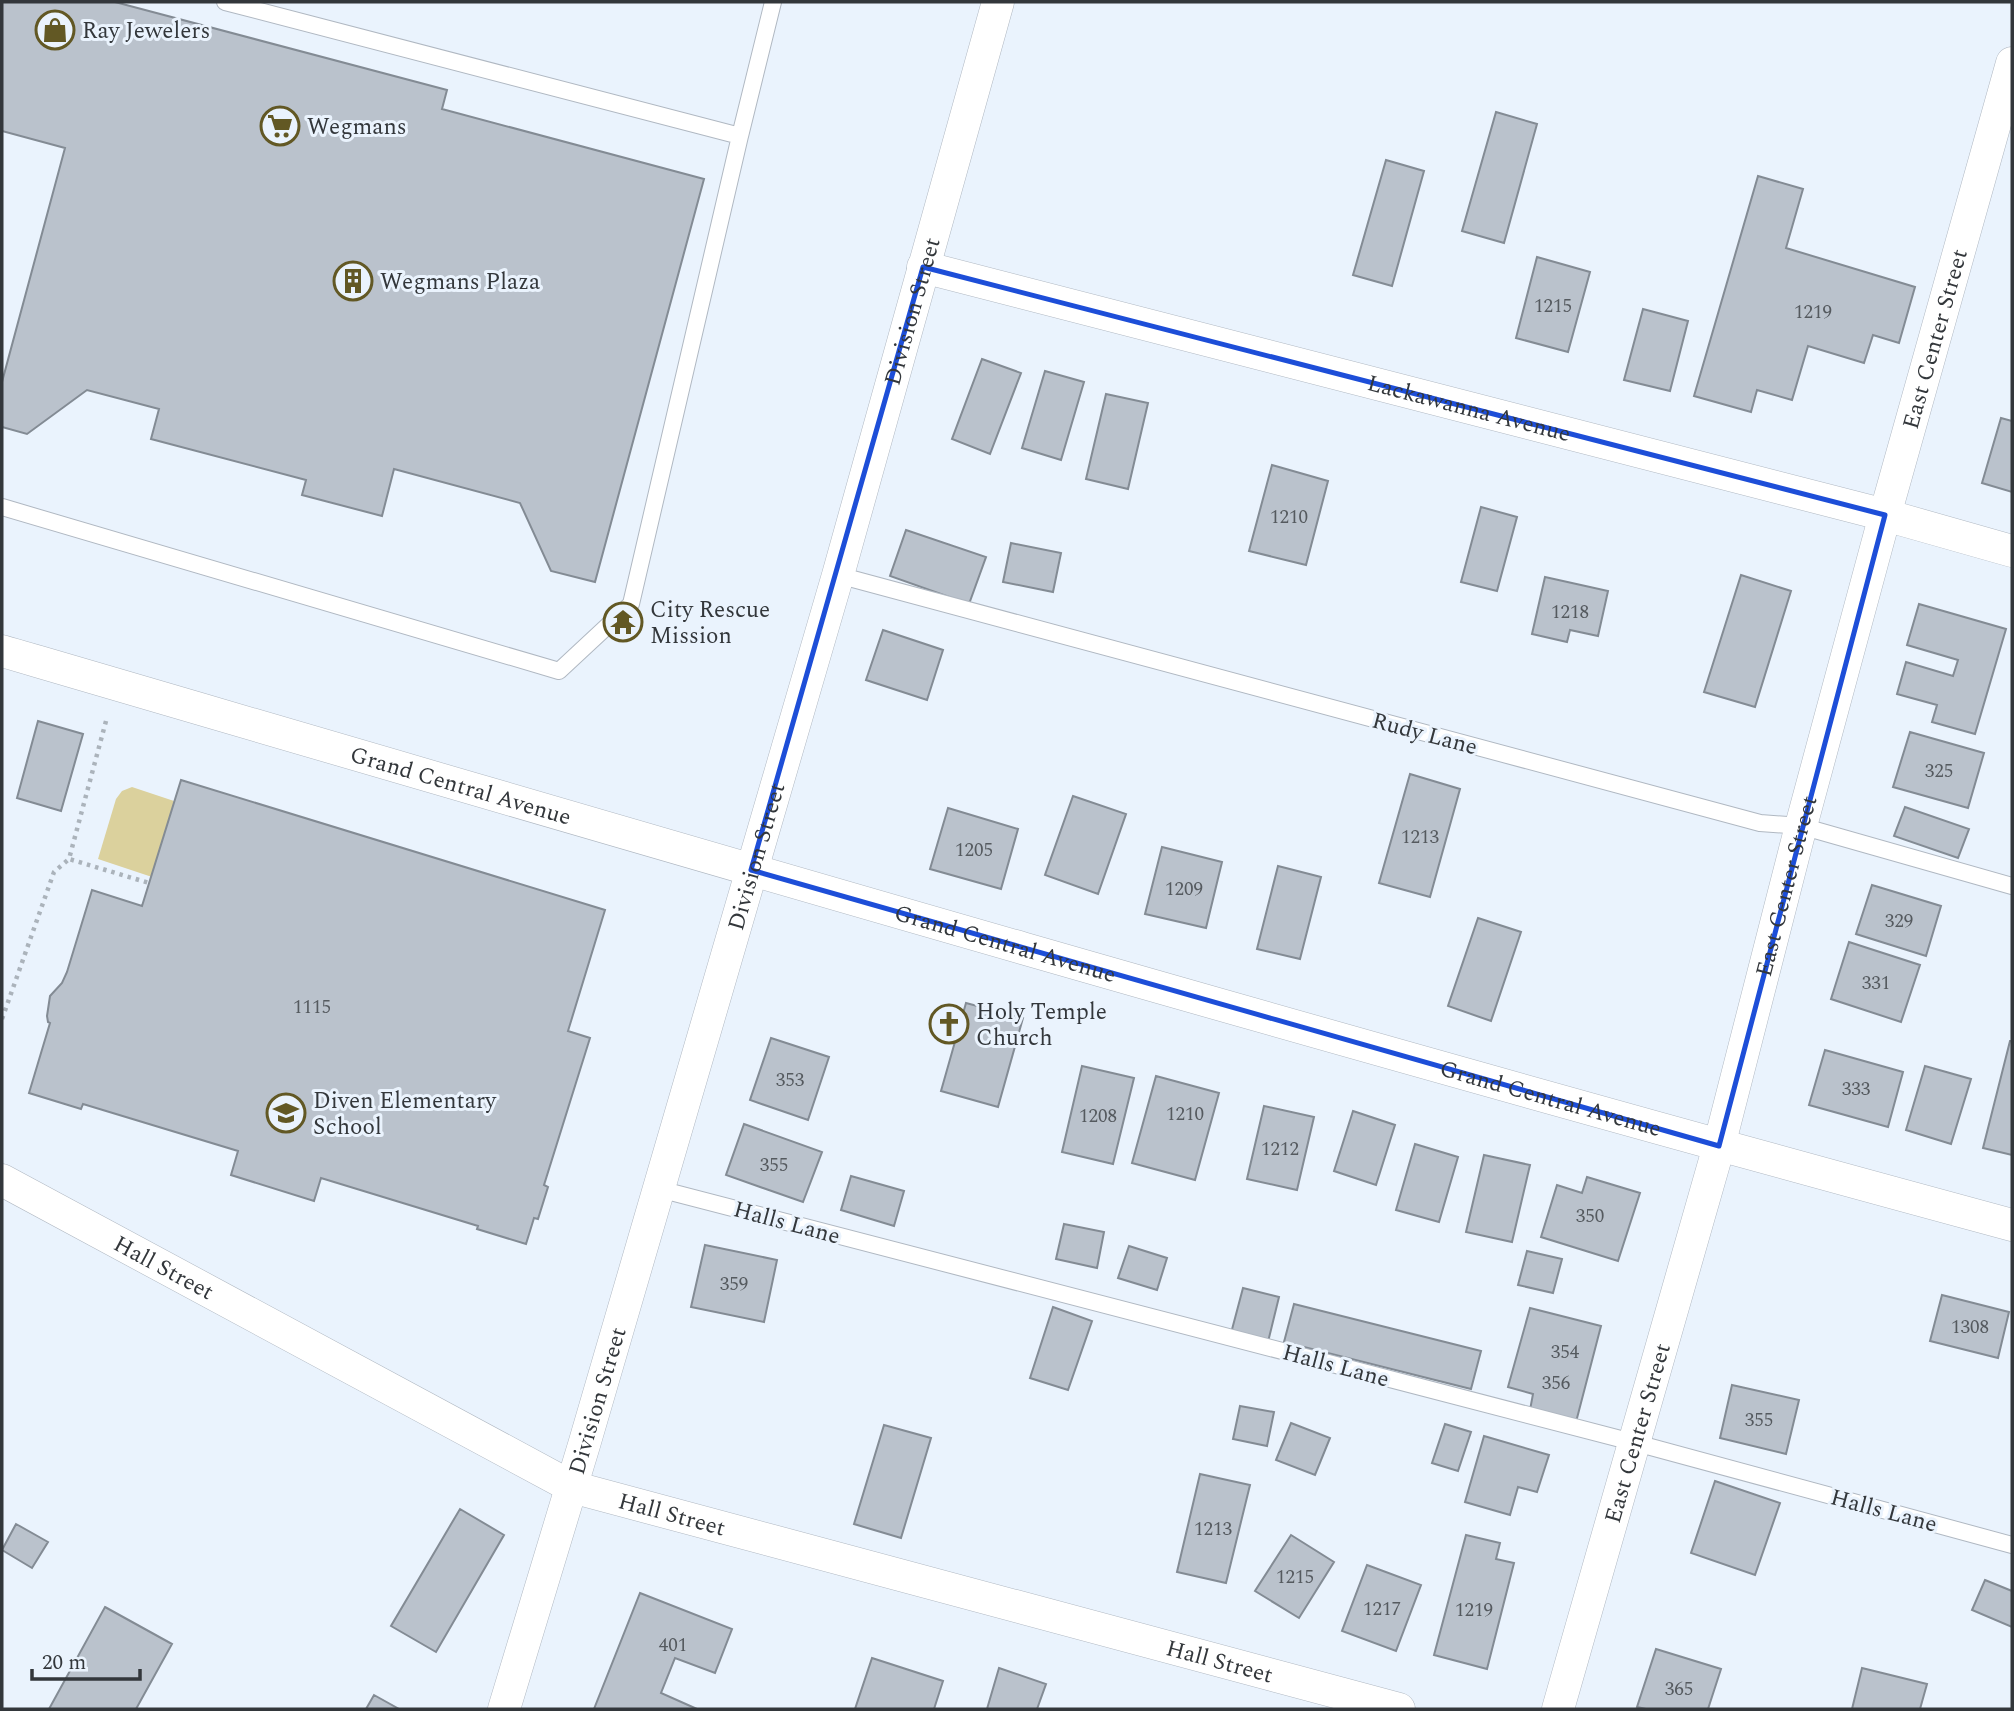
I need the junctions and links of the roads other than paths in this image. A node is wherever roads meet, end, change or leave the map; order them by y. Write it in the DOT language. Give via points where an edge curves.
graph roads {
  1 [pos="225,2"];
  2 [pos="773,2"];
  3 [pos="995,3"];
  4 [pos="2012,63"];
  5 [pos="740,136"];
  6 [pos="923,267"];
  7 [pos="2,507"];
  8 [pos="1885,515"];
  9 [pos="2012,551"];
  10 [pos="838,575"];
  11 [pos="2,651"];
  12 [pos="1801,826"];
  13 [pos="751,870"];
  14 [pos="2012,886"];
  15 [pos="1719,1146"];
  16 [pos="2,1180"];
  17 [pos="659,1189"];
  18 [pos="2012,1225"];
  19 [pos="1636,1443"];
  20 [pos="572,1487"];
  21 [pos="2012,1545"];
  22 [pos="504,1709"];
  23 [pos="1399,1709"];
  24 [pos="1558,1709"];
  1 -- 5 [label="lane"];
  2 -- 5 [label="lane"];
  3 -- 6 [label="street, Division Street"];
  4 -- 8 [label="street, East Center Street"];
  5 -- 7 [label="lane" via="631,604 559,671"];
  6 -- 8 [label="street, Lackawanna Avenue"];
  6 -- 10 [label="street, Division Street"];
  8 -- 9 [label="street, Lackawanna Avenue"];
  8 -- 12 [label="street, East Center Street"];
  10 -- 12 [label="lane, Rudy Lane" via="1760,823"];
  10 -- 13 [label="street, Division Street"];
  11 -- 13 [label="street, Grand Central Avenue"];
  12 -- 14 [label="lane, Rudy Lane"];
  12 -- 15 [label="street, East Center Street"];
  13 -- 15 [label="street, Grand Central Avenue"];
  13 -- 17 [label="street, Division Street"];
  15 -- 18 [label="street, Grand Central Avenue"];
  15 -- 19 [label="street, East Center Street"];
  16 -- 20 [label="street, Hall Street"];
  17 -- 19 [label="lane, Halls Lane"];
  17 -- 20 [label="street, Division Street"];
  19 -- 21 [label="lane, Halls Lane"];
  19 -- 24 [label="street, East Center Street"];
  20 -- 22 [label="street, Division Street"];
  20 -- 23 [label="street, Hall Street"];
}
